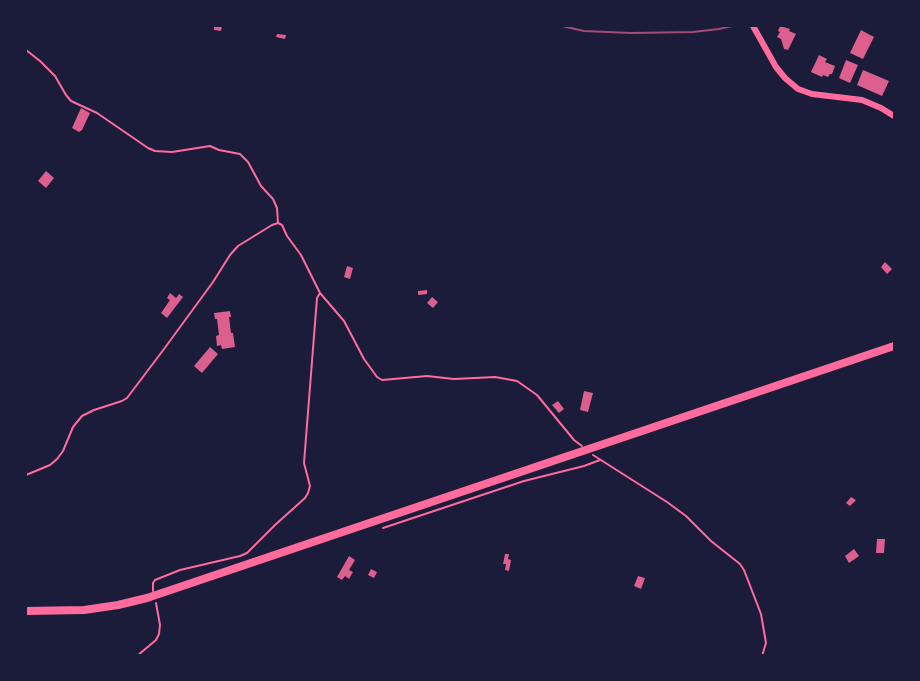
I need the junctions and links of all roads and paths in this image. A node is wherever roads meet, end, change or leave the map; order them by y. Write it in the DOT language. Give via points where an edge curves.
graph roads {
  1 [pos="754,27"];
  2 [pos="26,50"];
  3 [pos="894,116"];
  4 [pos="278,224"];
  5 [pos="320,293"];
  6 [pos="894,346"];
  7 [pos="582,446"];
  8 [pos="593,454"];
  9 [pos="600,460"];
  10 [pos="26,475"];
  11 [pos="383,528"];
  12 [pos="153,591"];
  13 [pos="156,603"];
  14 [pos="26,611"];
  15 [pos="137,656"];
  16 [pos="762,656"];
  1 -- 3 [label="street" via="776,67 798,89 862,100"];
  2 -- 4 [label="lane" via="55,76 71,100 97,112 148,148 172,152 210,146 240,154 273,199"];
  4 -- 5 [label="lane" via="301,255"];
  4 -- 10 [label="lane" via="238,246 230,255 127,398 82,416 57,459"];
  5 -- 7 [label="lane" via="344,321 364,360 382,380 428,376 517,381 537,395"];
  5 -- 12 [label="lane" via="304,463 309,493 246,553 155,580"];
  6 -- 14 [label="main road" via="147,598 84,610"];
  8 -- 9 [label="lane"];
  9 -- 11 [label="lane"];
  9 -- 16 [label="lane" via="686,516 740,564 761,614 766,643"];
  13 -- 15 [label="lane" via="159,634"];
}
